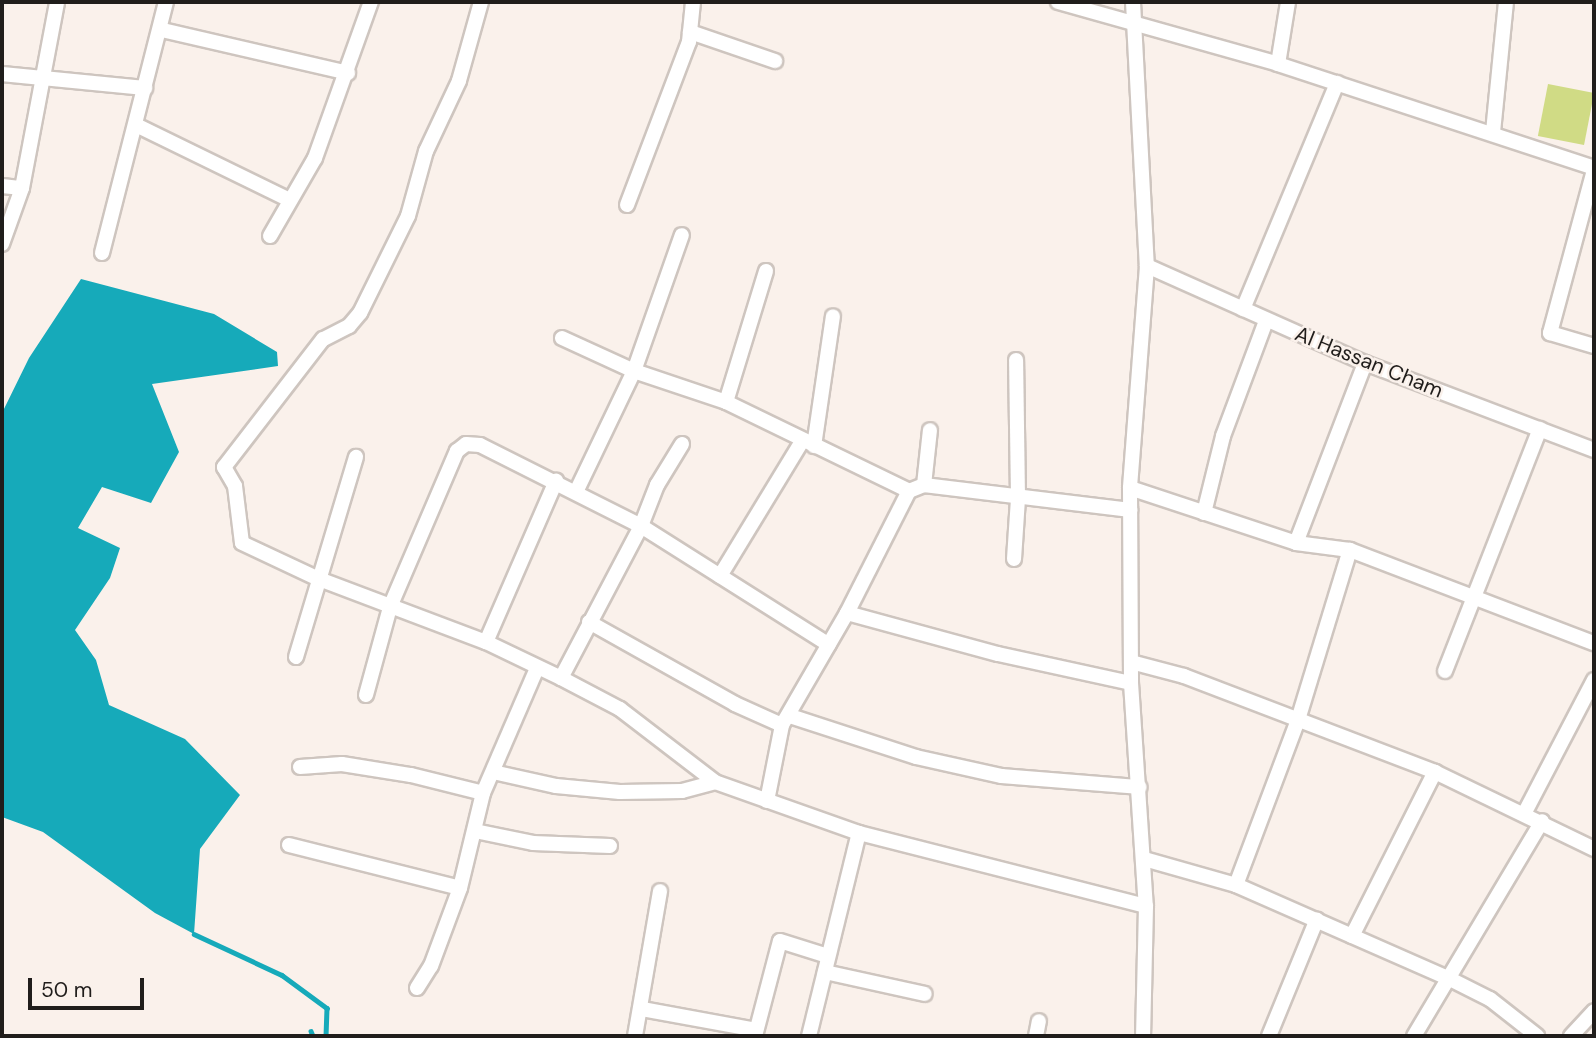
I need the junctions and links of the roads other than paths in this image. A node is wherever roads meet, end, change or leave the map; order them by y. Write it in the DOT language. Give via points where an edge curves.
graph roads {
  1 [pos="57,2"];
  2 [pos="166,2"];
  3 [pos="371,2"];
  4 [pos="481,2"];
  5 [pos="693,2"];
  6 [pos="1058,2"];
  7 [pos="1133,2"];
  8 [pos="1287,2"];
  9 [pos="1506,2"];
  10 [pos="1133,20"];
  11 [pos="162,30"];
  12 [pos="690,32"];
  13 [pos="775,61"];
  14 [pos="1278,64"];
  15 [pos="348,73"];
  16 [pos="2,74"];
  17 [pos="45,76"];
  18 [pos="1337,83"];
  19 [pos="145,88"];
  20 [pos="136,125"];
  21 [pos="1493,132"];
  22 [pos="1594,169"];
  23 [pos="2,186"];
  24 [pos="22,188"];
  25 [pos="290,200"];
  26 [pos="627,205"];
  27 [pos="682,234"];
  28 [pos="270,236"];
  29 [pos="2,244"];
  30 [pos="102,253"];
  31 [pos="1147,265"];
  32 [pos="766,271"];
  33 [pos="1243,309"];
  34 [pos="833,316"];
  35 [pos="1266,321"];
  36 [pos="562,338"];
  37 [pos="1594,346"];
  38 [pos="1016,360"];
  39 [pos="1365,363"];
  40 [pos="634,371"];
  41 [pos="726,402"];
  42 [pos="930,429"];
  43 [pos="1541,429"];
  44 [pos="682,444"];
  45 [pos="808,444"];
  46 [pos="1594,450"];
  47 [pos="356,457"];
  48 [pos="556,481"];
  49 [pos="924,485"];
  50 [pos="1130,488"];
  51 [pos="909,491"];
  52 [pos="576,492"];
  53 [pos="1018,498"];
  54 [pos="1130,510"];
  55 [pos="1204,513"];
  56 [pos="641,526"];
  57 [pos="1296,543"];
  58 [pos="1350,550"];
  59 [pos="1014,559"];
  60 [pos="720,576"];
  61 [pos="319,579"];
  62 [pos="1472,595"];
  63 [pos="390,607"];
  64 [pos="847,613"];
  65 [pos="589,622"];
  66 [pos="486,642"];
  67 [pos="1594,643"];
  68 [pos="829,645"];
  69 [pos="296,657"];
  70 [pos="1131,662"];
  71 [pos="537,668"];
  72 [pos="1445,671"];
  73 [pos="561,678"];
  74 [pos="1594,680"];
  75 [pos="1131,683"];
  76 [pos="366,695"];
  77 [pos="786,720"];
  78 [pos="1297,723"];
  79 [pos="300,767"];
  80 [pos="493,772"];
  81 [pos="1435,772"];
  82 [pos="715,782"];
  83 [pos="1140,787"];
  84 [pos="483,793"];
  85 [pos="767,801"];
  86 [pos="1525,812"];
  87 [pos="1542,821"];
  88 [pos="475,831"];
  89 [pos="859,833"];
  90 [pos="289,845"];
  91 [pos="610,846"];
  92 [pos="1594,849"];
  93 [pos="1144,859"];
  94 [pos="1236,886"];
  95 [pos="460,888"];
  96 [pos="660,891"];
  97 [pos="1146,906"];
  98 [pos="1317,919"];
  99 [pos="1352,936"];
  100 [pos="828,956"];
  101 [pos="825,972"];
  102 [pos="1450,979"];
  103 [pos="416,988"];
  104 [pos="925,994"];
  105 [pos="642,1009"];
  106 [pos="1594,1011"];
  107 [pos="1039,1021"];
  108 [pos="756,1033"];
  109 [pos="635,1036"];
  110 [pos="809,1036"];
  111 [pos="1036,1036"];
  112 [pos="1143,1036"];
  113 [pos="1269,1036"];
  114 [pos="1414,1036"];
  115 [pos="1537,1036"];
  116 [pos="1571,1036"];
  1 -- 17 [label="street"];
  2 -- 11 [label="street"];
  3 -- 15 [label="street"];
  4 -- 61 [label="street" via="459,80 426,151 408,216 360,313 349,326 323,339 224,467 235,486 242,543"];
  5 -- 12 [label="street"];
  6 -- 10 [label="street"];
  7 -- 10 [label="street"];
  8 -- 14 [label="street"];
  9 -- 21 [label="street"];
  10 -- 14 [label="street"];
  10 -- 31 [label="street"];
  11 -- 15 [label="street"];
  11 -- 19 [label="street"];
  12 -- 13 [label="street"];
  12 -- 26 [label="street"];
  14 -- 18 [label="street"];
  15 -- 25 [label="street" via="315,158"];
  16 -- 17 [label="street"];
  17 -- 19 [label="street"];
  17 -- 24 [label="street"];
  18 -- 21 [label="street"];
  18 -- 33 [label="street"];
  19 -- 20 [label="street"];
  20 -- 25 [label="street"];
  20 -- 30 [label="street"];
  21 -- 22 [label="street"];
  22 -- 37 [label="street" via="1550,333"];
  23 -- 24 [label="street"];
  24 -- 29 [label="street"];
  25 -- 28 [label="street"];
  27 -- 40 [label="street"];
  31 -- 33 [label="street, Al Hassan Cham"];
  31 -- 50 [label="street"];
  32 -- 41 [label="street"];
  33 -- 35 [label="street, Al Hassan Cham"];
  34 -- 45 [label="street"];
  35 -- 39 [label="street, Al Hassan Cham"];
  35 -- 55 [label="street" via="1223,436"];
  36 -- 40 [label="street"];
  38 -- 53 [label="street"];
  39 -- 43 [label="street, Al Hassan Cham"];
  39 -- 57 [label="street"];
  40 -- 41 [label="street"];
  40 -- 52 [label="street"];
  41 -- 45 [label="street"];
  42 -- 49 [label="street"];
  43 -- 46 [label="street, Al Hassan Cham"];
  43 -- 62 [label="street"];
  44 -- 56 [label="street" via="657,485"];
  45 -- 51 [label="street"];
  45 -- 60 [label="street"];
  47 -- 61 [label="street"];
  48 -- 52 [label="street"];
  48 -- 63 [label="street" via="480,445 466,444 457,451"];
  48 -- 66 [label="street"];
  49 -- 51 [label="street"];
  49 -- 53 [label="street"];
  50 -- 54 [label="street"];
  50 -- 55 [label="street"];
  51 -- 64 [label="street"];
  52 -- 56 [label="street"];
  53 -- 54 [label="street"];
  53 -- 59 [label="street"];
  54 -- 70 [label="street"];
  55 -- 57 [label="street"];
  56 -- 60 [label="street"];
  56 -- 65 [label="street"];
  57 -- 58 [label="street"];
  58 -- 62 [label="street"];
  58 -- 78 [label="street"];
  60 -- 68 [label="street"];
  61 -- 63 [label="street"];
  61 -- 69 [label="street"];
  62 -- 67 [label="street"];
  62 -- 72 [label="street"];
  63 -- 66 [label="street"];
  63 -- 76 [label="street"];
  64 -- 68 [label="street"];
  64 -- 75 [label="street" via="998,654"];
  65 -- 73 [label="street"];
  65 -- 77 [label="street" via="735,704"];
  66 -- 71 [label="street"];
  68 -- 77 [label="street"];
  70 -- 75 [label="street"];
  70 -- 78 [label="street" via="1184,676"];
  71 -- 73 [label="street"];
  71 -- 80 [label="street"];
  73 -- 82 [label="street" via="620,709"];
  74 -- 86 [label="street"];
  75 -- 83 [label="street"];
  77 -- 83 [label="street" via="1002,776"];
  77 -- 85 [label="street"];
  78 -- 81 [label="street"];
  78 -- 94 [label="street"];
  79 -- 84 [label="street" via="342,764"];
  80 -- 82 [label="street" via="556,786 620,792 682,791"];
  80 -- 84 [label="street"];
  81 -- 86 [label="street"];
  81 -- 99 [label="street"];
  82 -- 85 [label="street"];
  83 -- 93 [label="street"];
  84 -- 88 [label="street"];
  85 -- 89 [label="street"];
  86 -- 87 [label="street"];
  87 -- 92 [label="street"];
  87 -- 102 [label="street"];
  88 -- 91 [label="street" via="533,843"];
  88 -- 95 [label="street"];
  89 -- 97 [label="street"];
  89 -- 100 [label="street"];
  90 -- 95 [label="street"];
  93 -- 94 [label="street"];
  93 -- 97 [label="street"];
  94 -- 98 [label="street"];
  95 -- 103 [label="street" via="431,966"];
  96 -- 105 [label="street"];
  97 -- 112 [label="street"];
  98 -- 99 [label="street"];
  98 -- 113 [label="street"];
  99 -- 102 [label="street"];
  100 -- 101 [label="street"];
  100 -- 108 [label="street" via="780,942"];
  101 -- 104 [label="street"];
  101 -- 110 [label="street"];
  102 -- 114 [label="street"];
  102 -- 115 [label="street" via="1490,999"];
  105 -- 108 [label="street"];
  105 -- 109 [label="street"];
  106 -- 116 [label="street"];
  107 -- 111 [label="street"];
}
